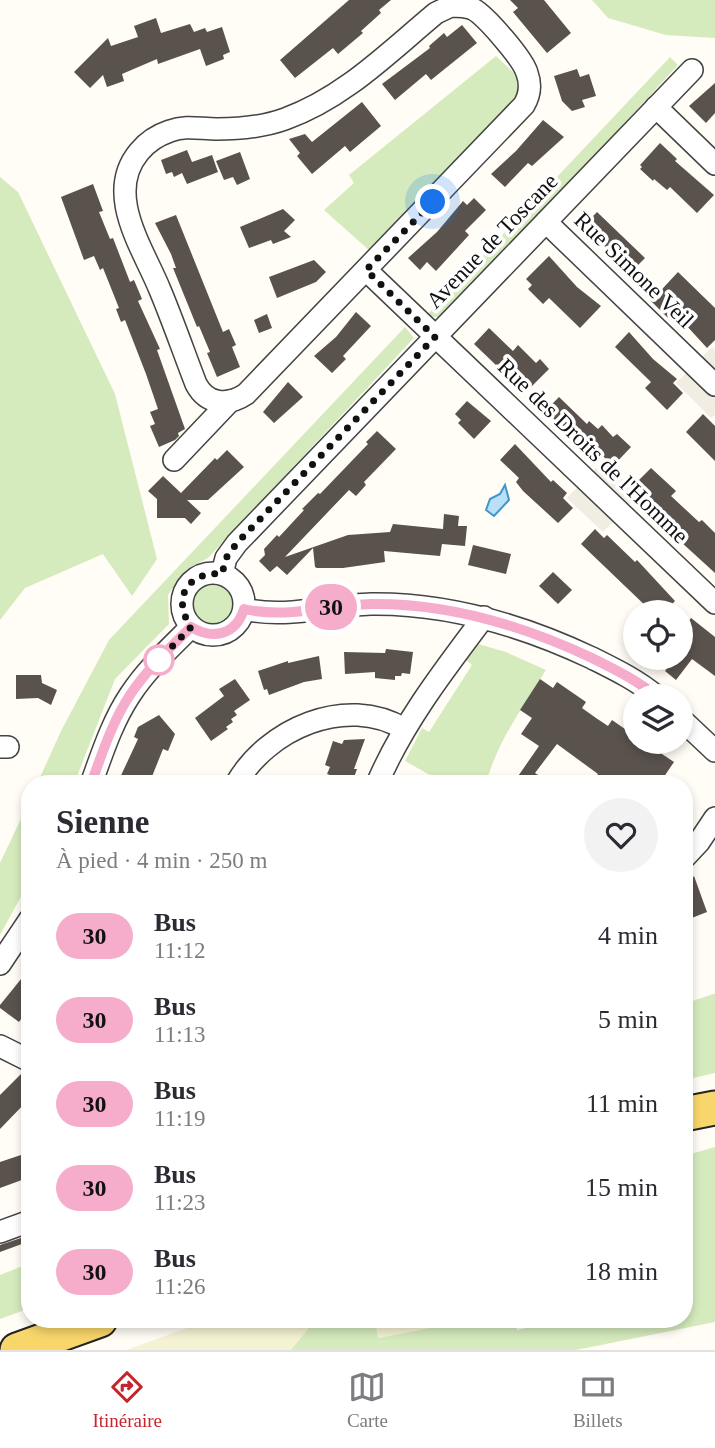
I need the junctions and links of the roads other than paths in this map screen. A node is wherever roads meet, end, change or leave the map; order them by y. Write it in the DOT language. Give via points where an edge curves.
graph roads {
  1 [pos="692,71"];
  2 [pos="656,107"];
  3 [pos="715,164"];
  4 [pos="546,222"];
  5 [pos="366,270"];
  6 [pos="435,337"];
  7 [pos="715,385"];
  8 [pos="229,401"];
  9 [pos="174,460"];
  10 [pos="222,574"];
  11 [pos="715,603"];
  12 [pos="244,609"];
  13 [pos="484,617"];
  14 [pos="191,627"];
  15 [pos="639,684"];
  16 [pos="404,729"];
  17 [pos="693,730"];
  18 [pos="715,751"];
  19 [pos="94,775"];
  20 [pos="242,775"];
  21 [pos="381,775"];
  22 [pos="715,818"];
  23 [pos="693,846"];
  24 [pos="21,935"];
  25 [pos="0,964"];
  26 [pos="0,1046"];
  27 [pos="21,1056"];
  28 [pos="21,1225"];
  29 [pos="0,1233"];
  30 [pos="78,1328"];
  31 [pos="17,1350"];
  1 -- 2 [label="street, Avenue de Toscane"];
  2 -- 3 [label="street"];
  2 -- 4 [label="street, Avenue de Toscane"];
  4 -- 6 [label="street, Avenue de Toscane"];
  4 -- 7 [label="street, Rue Simone Veil"];
  5 -- 6 [label="street, Rue des Droits de l'Homme"];
  5 -- 8 [label="street" via="246,394"];
  5 -- 8 [label="street" via="528,99 527,70 486,18 474,10 459,6 443,9 352,82 300,113 253,127 171,130 151,140 135,156 125,188 129,218 196,384 210,400"];
  6 -- 10 [label="street, Avenue de Toscane" via="237,543"];
  6 -- 11 [label="street, Rue des Droits de l'Homme"];
  8 -- 9 [label="street"];
  10 -- 12 [label="street" via="237,584"];
  10 -- 14 [label="street" via="201,575 187,586 182,607"];
  12 -- 13 [label="street" via="279,613 400,605"];
  12 -- 14 [label="street" via="237,624 222,634"];
  13 -- 15 [label="street" via="575,650"];
  13 -- 16 [label="street"];
  14 -- 19 [label="street" via="129,696"];
  16 -- 20 [label="street" via="379,717 326,718 275,740"];
  16 -- 21 [label="street"];
  17 -- 18 [label="street"];
  22 -- 23 [label="street"];
  24 -- 25 [label="street"];
  26 -- 27 [label="street"];
  28 -- 29 [label="street"];
  30 -- 31 [label="main road"];
}
